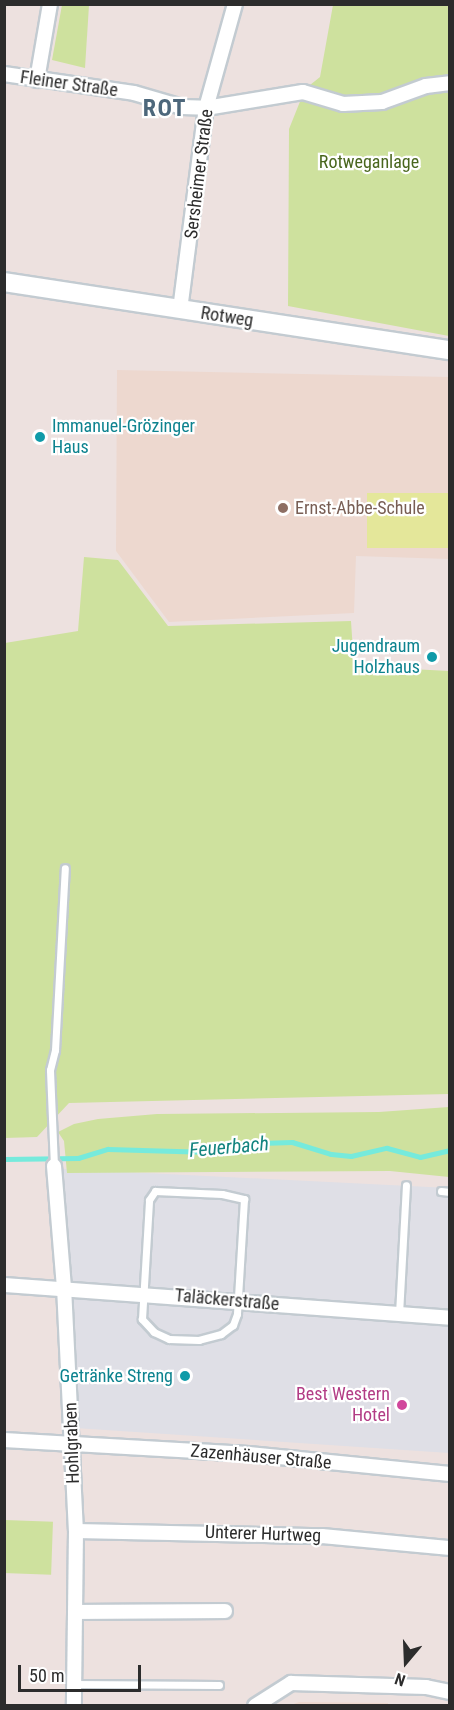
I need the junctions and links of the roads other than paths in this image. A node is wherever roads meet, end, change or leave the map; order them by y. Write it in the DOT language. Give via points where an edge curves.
graph roads {
  1 [pos="50,4"];
  2 [pos="235,4"];
  3 [pos="4,74"];
  4 [pos="37,80"];
  5 [pos="450,83"];
  6 [pos="206,108"];
  7 [pos="4,282"];
  8 [pos="180,310"];
  9 [pos="450,350"];
  10 [pos="65,868"];
  11 [pos="54,1166"];
  12 [pos="406,1185"];
  13 [pos="4,1285"];
  14 [pos="64,1287"];
  15 [pos="142,1293"];
  16 [pos="238,1301"];
  17 [pos="399,1314"];
  18 [pos="450,1318"];
  19 [pos="4,1440"];
  20 [pos="72,1443"];
  21 [pos="450,1474"];
  22 [pos="76,1531"];
  23 [pos="450,1548"];
  24 [pos="225,1611"];
  25 [pos="77,1612"];
  26 [pos="74,1684"];
  27 [pos="219,1685"];
  28 [pos="450,1692"];
  29 [pos="74,1706"];
  30 [pos="255,1706"];
  1 -- 4 [label="street"];
  2 -- 6 [label="street, Sersheimer Straße"];
  3 -- 4 [label="street, Fleiner Straße"];
  4 -- 6 [label="street, Fleiner Straße" via="134,93 182,107"];
  5 -- 6 [label="street, Fleiner Straße" via="426,86 382,102 343,104 303,93"];
  6 -- 8 [label="street, Sersheimer Straße"];
  7 -- 8 [label="main road, Rotweg"];
  8 -- 9 [label="main road, Rotweg"];
  10 -- 11 [label="lane" via="56,1050 50,1070"];
  11 -- 14 [label="street, Hohlgraben"];
  12 -- 17 [label="lane"];
  13 -- 14 [label="street, Taläckerstraße"];
  14 -- 15 [label="street, Taläckerstraße"];
  14 -- 20 [label="street, Hohlgraben"];
  15 -- 16 [label="street, Taläckerstraße"];
  15 -- 16 [label="lane" via="142,1319 169,1339 199,1340 221,1334 233,1325"];
  15 -- 16 [label="lane" via="151,1195 156,1191 222,1194 244,1199"];
  16 -- 17 [label="street, Taläckerstraße"];
  17 -- 18 [label="street, Taläckerstraße"];
  19 -- 20 [label="street, Zazenhäuser Straße"];
  20 -- 21 [label="street, Zazenhäuser Straße"];
  20 -- 22 [label="street, Hohlgraben"];
  22 -- 23 [label="street, Unterer Hurtweg" via="327,1536"];
  22 -- 25 [label="street, Hohlgraben"];
  24 -- 25 [label="street"];
  25 -- 26 [label="street, Hohlgraben"];
  26 -- 27 [label="lane"];
  26 -- 29 [label="street, Hohlgraben"];
  28 -- 30 [label="street" via="426,1687 291,1683"];
}
